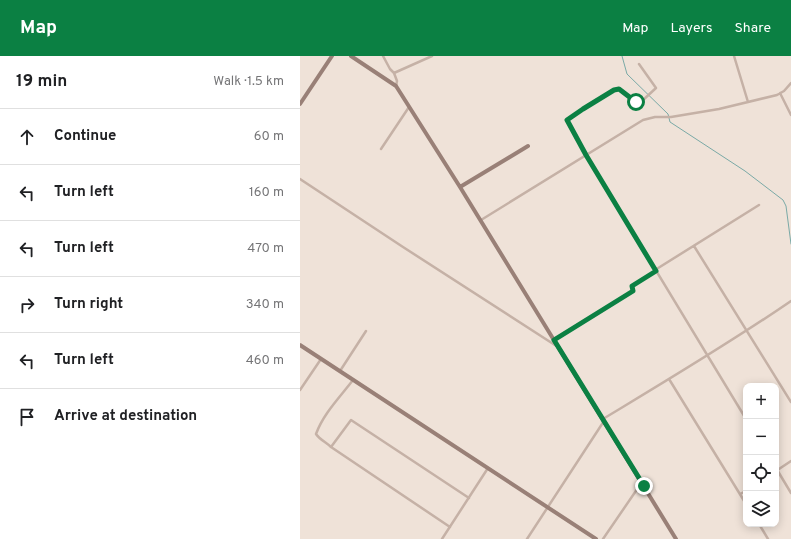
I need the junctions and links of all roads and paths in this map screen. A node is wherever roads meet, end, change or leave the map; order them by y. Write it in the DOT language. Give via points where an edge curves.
graph roads {
  1 [pos="332,56"];
  2 [pos="351,56"];
  3 [pos="383,56"];
  4 [pos="432,56"];
  5 [pos="734,56"];
  6 [pos="639,64"];
  7 [pos="394,73"];
  8 [pos="791,83"];
  9 [pos="396,86"];
  10 [pos="780,93"];
  11 [pos="748,102"];
  12 [pos="300,104"];
  13 [pos="409,106"];
  14 [pos="791,115"];
  15 [pos="528,146"];
  16 [pos="381,149"];
  17 [pos="586,155"];
  18 [pos="300,179"];
  19 [pos="460,187"];
  20 [pos="759,205"];
  21 [pos="481,220"];
  22 [pos="694,246"];
  23 [pos="655,270"];
  24 [pos="791,301"];
  25 [pos="746,330"];
  26 [pos="366,331"];
  27 [pos="554,340"];
  28 [pos="300,345"];
  29 [pos="560,349"];
  30 [pos="707,355"];
  31 [pos="321,359"];
  32 [pos="340,371"];
  33 [pos="668,379"];
  34 [pos="353,380"];
  35 [pos="300,390"];
  36 [pos="791,402"];
  37 [pos="743,414"];
  38 [pos="604,420"];
  39 [pos="332,447"];
  40 [pos="791,462"];
  41 [pos="488,468"];
  42 [pos="779,468"];
  43 [pos="779,475"];
  44 [pos="642,482"];
  45 [pos="743,492"];
  46 [pos="791,493"];
  47 [pos="740,494"];
  48 [pos="469,498"];
  49 [pos="743,499"];
  50 [pos="548,508"];
  51 [pos="450,527"];
  52 [pos="761,527"];
  53 [pos="442,539"];
  54 [pos="527,539"];
  55 [pos="596,539"];
  56 [pos="603,539"];
  57 [pos="676,539"];
  58 [pos="768,539"];
  1 -- 12 [label="street"];
  2 -- 9 [label="street"];
  3 -- 7 [label="street"];
  4 -- 7 [label="street"];
  5 -- 11 [label="street"];
  6 -- 17 [label="street" via="656,88 642,101 636,102 619,89 614,90 567,120"];
  7 -- 9 [label="street"];
  8 -- 10 [label="street"];
  9 -- 13 [label="street"];
  10 -- 11 [label="street"];
  10 -- 14 [label="street"];
  11 -- 17 [label="street" via="643,120"];
  13 -- 16 [label="street"];
  13 -- 19 [label="street"];
  15 -- 19 [label="street"];
  17 -- 21 [label="street"];
  17 -- 23 [label="street"];
  18 -- 29 [label="street"];
  19 -- 21 [label="street"];
  20 -- 22 [label="street"];
  21 -- 27 [label="street"];
  22 -- 23 [label="street"];
  22 -- 25 [label="street"];
  23 -- 27 [label="street" via="632,286 633,291"];
  23 -- 30 [label="street"];
  24 -- 25 [label="street"];
  25 -- 30 [label="street"];
  25 -- 36 [label="street"];
  26 -- 32 [label="street"];
  27 -- 29 [label="street"];
  28 -- 31 [label="street"];
  29 -- 38 [label="street"];
  30 -- 33 [label="street"];
  30 -- 37 [label="street"];
  31 -- 32 [label="street"];
  31 -- 35 [label="street"];
  32 -- 34 [label="street"];
  33 -- 38 [label="street"];
  33 -- 47 [label="street"];
  34 -- 39 [label="street" via="332,406 316,434"];
  34 -- 41 [label="street"];
  38 -- 44 [label="street"];
  38 -- 50 [label="street"];
  39 -- 48 [label="street" via="351,420"];
  39 -- 51 [label="street"];
  40 -- 42 [label="street"];
  41 -- 48 [label="street"];
  41 -- 50 [label="street"];
  43 -- 46 [label="street"];
  44 -- 56 [label="street"];
  44 -- 57 [label="street"];
  45 -- 47 [label="street"];
  47 -- 49 [label="street"];
  48 -- 51 [label="street"];
  50 -- 54 [label="street"];
  50 -- 55 [label="street"];
  51 -- 53 [label="street"];
  52 -- 58 [label="street"];
}
